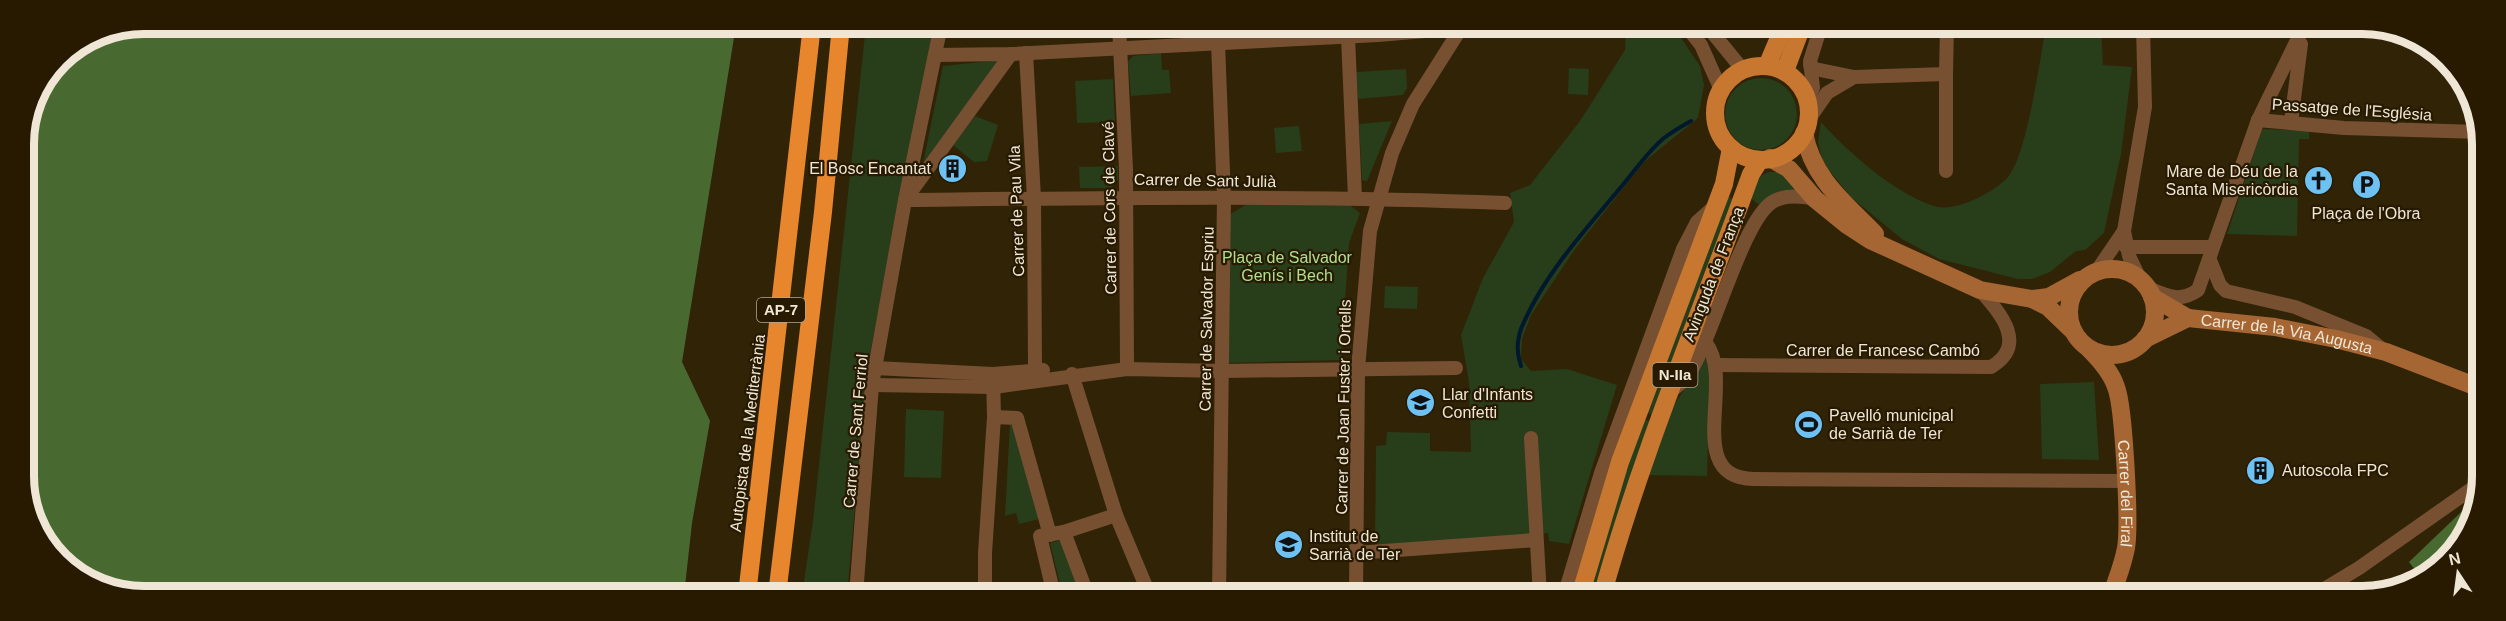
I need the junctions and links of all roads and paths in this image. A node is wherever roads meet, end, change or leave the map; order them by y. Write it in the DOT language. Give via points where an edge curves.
graph roads {
  1 [pos="811,34"];
  2 [pos="840,34"];
  3 [pos="940,34"];
  4 [pos="1120,34"];
  5 [pos="1360,34"];
  6 [pos="1457,34"];
  7 [pos="1692,34"];
  8 [pos="1714,34"];
  9 [pos="1781,34"];
  10 [pos="1799,34"];
  11 [pos="1819,34"];
  12 [pos="1947,34"];
  13 [pos="2143,34"];
  14 [pos="2301,34"];
  15 [pos="2302,34"];
  16 [pos="1348,37"];
  17 [pos="1218,43"];
  18 [pos="1121,47"];
  19 [pos="1026,53"];
  20 [pos="1011,54"];
  21 [pos="936,55"];
  22 [pos="1810,65"];
  23 [pos="1767,66"];
  24 [pos="1743,70"];
  25 [pos="1785,71"];
  26 [pos="1946,74"];
  27 [pos="1854,77"];
  28 [pos="1721,90"];
  29 [pos="1808,97"];
  30 [pos="2258,120"];
  31 [pos="2291,122"];
  32 [pos="1807,126"];
  33 [pos="2471,132"];
  34 [pos="1731,148"];
  35 [pos="1765,159"];
  36 [pos="1946,171"];
  37 [pos="1126,196"];
  38 [pos="1224,197"];
  39 [pos="1034,198"];
  40 [pos="1354,198"];
  41 [pos="1377,198"];
  42 [pos="1815,199"];
  43 [pos="905,200"];
  44 [pos="1505,202"];
  45 [pos="1717,204"];
  46 [pos="1735,216"];
  47 [pos="2124,231"];
  48 [pos="1887,246"];
  49 [pos="2126,247"];
  50 [pos="2211,253"];
  51 [pos="1737,262"];
  52 [pos="2090,275"];
  53 [pos="2147,288"];
  54 [pos="1980,290"];
  55 [pos="2032,299"];
  56 [pos="2188,318"];
  57 [pos="2072,330"];
  58 [pos="1706,343"];
  59 [pos="2141,343"];
  60 [pos="2089,349"];
  61 [pos="2386,352"];
  62 [pos="1717,365"];
  63 [pos="875,368"];
  64 [pos="1035,368"];
  65 [pos="1456,368"];
  66 [pos="1127,369"];
  67 [pos="1358,369"];
  68 [pos="1221,371"];
  69 [pos="1072,374"];
  70 [pos="994,381"];
  71 [pos="872,385"];
  72 [pos="2472,385"];
  73 [pos="2117,387"];
  74 [pos="1668,394"];
  75 [pos="994,417"];
  76 [pos="1531,438"];
  77 [pos="2125,481"];
  78 [pos="2471,489"];
  79 [pos="1116,515"];
  80 [pos="1057,534"];
  81 [pos="1536,540"];
  82 [pos="1356,553"];
  83 [pos="748,586"];
  84 [pos="778,586"];
  85 [pos="857,586"];
  86 [pos="985,586"];
  87 [pos="1052,586"];
  88 [pos="1083,586"];
  89 [pos="1146,586"];
  90 [pos="1219,586"];
  91 [pos="1356,586"];
  92 [pos="1539,586"];
  93 [pos="1567,586"];
  94 [pos="1583,586"];
  95 [pos="1605,586"];
  96 [pos="2114,586"];
  97 [pos="2329,586"];
  1 -- 83 [label="highway, Autopista de la Mediterrània / AP-7"];
  2 -- 84 [label="highway, AP-7"];
  3 -- 21 [label="street, Carrer de Sant Ferriol"];
  4 -- 18 [label="street, Carrer de Cors de Clavé"];
  5 -- 16 [label="street"];
  6 -- 41 [label="street, Carrer de Joan Fuster i Ortells" via="1413,105"];
  7 -- 28 [label="street"];
  8 -- 24 [label="street"];
  9 -- 23 [label="main road"];
  10 -- 25 [label="main road"];
  11 -- 22 [label="street"];
  12 -- 26 [label="street"];
  13 -- 47 [label="street" via="2145,107"];
  14 -- 30 [label="street"];
  15 -- 31 [label="street"];
  16 -- 17 [label="street"];
  16 -- 40 [label="street"];
  17 -- 18 [label="street"];
  17 -- 38 [label="street, Carrer de Salvador Espriu"];
  18 -- 19 [label="street"];
  18 -- 37 [label="street, Carrer de Cors de Clavé"];
  19 -- 20 [label="street"];
  19 -- 39 [label="street, Carrer de Pau Vila"];
  20 -- 21 [label="street"];
  20 -- 43 [label="street, Carrer de Sant Ferriol"];
  21 -- 43 [label="street, Carrer de Sant Ferriol"];
  22 -- 27 [label="street"];
  22 -- 29 [label="street" via="1813,88"];
  23 -- 24 [label="main road"];
  23 -- 25 [label="main road"];
  24 -- 28 [label="main road"];
  25 -- 29 [label="main road"];
  26 -- 27 [label="street"];
  26 -- 36 [label="street"];
  27 -- 32 [label="street" via="1827,93"];
  28 -- 34 [label="main road" via="1716,121"];
  29 -- 32 [label="main road"];
  30 -- 31 [label="street, Passatge de l'Església"];
  30 -- 50 [label="street"];
  31 -- 33 [label="street, Passatge de l'Església" via="2344,128"];
  32 -- 35 [label="main road" via="1790,151"];
  32 -- 48 [label="street" via="1815,168"];
  34 -- 35 [label="main road" via="1745,156"];
  34 -- 45 [label="main road, Avinguda de França / N-IIa" via="1729,170"];
  35 -- 42 [label="street" via="1789,169"];
  35 -- 46 [label="main road, Avinguda de França / N-IIa" via="1751,174"];
  37 -- 38 [label="street, Carrer de Sant Julià"];
  37 -- 39 [label="street, Carrer de Sant Julià"];
  37 -- 66 [label="street, Carrer de Cors de Clavé"];
  38 -- 40 [label="street, Carrer de Sant Julià"];
  38 -- 68 [label="street, Carrer de Salvador Espriu"];
  39 -- 43 [label="street, Carrer de Sant Julià"];
  39 -- 64 [label="street, Carrer de Pau Vila"];
  40 -- 41 [label="street, Carrer de Sant Julià"];
  41 -- 44 [label="street, Carrer de Sant Julià"];
  41 -- 67 [label="street, Carrer de Joan Fuster i Ortells" via="1362,294"];
  42 -- 48 [label="street" via="1847,225"];
  42 -- 51 [label="street" via="1799,196 1774,201 1761,213"];
  43 -- 63 [label="street, Carrer de Sant Ferriol"];
  45 -- 93 [label="street, Avinguda de França" via="1697,222 1683,249 1601,473"];
  45 -- 94 [label="main road, Avinguda de França / N-IIa" via="1620,462"];
  46 -- 51 [label="street"];
  46 -- 74 [label="main road, Avinguda de França / N-IIa"];
  47 -- 49 [label="street"];
  47 -- 52 [label="street"];
  48 -- 54 [label="street"];
  49 -- 50 [label="street"];
  49 -- 53 [label="street"];
  50 -- 53 [label="street" via="2198,290 2188,297 2177,299"];
  50 -- 61 [label="street, Carrer de la Via Augusta" via="2220,285 2226,291 2295,307 2366,336"];
  51 -- 58 [label="street"];
  52 -- 53 [label="street" via="2116,268"];
  52 -- 55 [label="street" via="2049,297"];
  52 -- 57 [label="street" via="2072,292 2068,305"];
  53 -- 56 [label="street, Carrer de la Via Augusta"];
  53 -- 59 [label="street" via="2155,317"];
  54 -- 55 [label="street"];
  54 -- 62 [label="street, Carrer de Francesc Cambó" via="2008,330 2006,352 1991,367"];
  55 -- 57 [label="street" via="2048,307"];
  56 -- 59 [label="street, Carrer de la Via Augusta"];
  56 -- 61 [label="street, Carrer de la Via Augusta" via="2303,332"];
  57 -- 60 [label="street"];
  58 -- 62 [label="street"];
  58 -- 74 [label="street" via="1688,376"];
  59 -- 60 [label="street" via="2114,355"];
  59 -- 73 [label="street"];
  60 -- 73 [label="street, Carrer del Firal"];
  61 -- 72 [label="street, Carrer de la Via Augusta"];
  62 -- 77 [label="street" via="1716,452 1719,462 1732,476"];
  63 -- 70 [label="street"];
  63 -- 71 [label="street, Carrer de Sant Ferriol"];
  64 -- 69 [label="street"];
  64 -- 70 [label="street"];
  65 -- 67 [label="street"];
  66 -- 68 [label="street"];
  66 -- 69 [label="street"];
  67 -- 68 [label="street"];
  67 -- 82 [label="street, Carrer de Joan Fuster i Ortells"];
  68 -- 90 [label="street, Carrer de Salvador Espriu"];
  69 -- 70 [label="street"];
  69 -- 79 [label="street"];
  70 -- 71 [label="street"];
  70 -- 75 [label="street"];
  71 -- 85 [label="street, Carrer de Sant Ferriol"];
  73 -- 77 [label="street, Carrer del Firal"];
  74 -- 95 [label="main road, Avinguda de França / N-IIa" via="1626,512"];
  75 -- 80 [label="street" via="1017,418"];
  75 -- 86 [label="street"];
  76 -- 81 [label="street"];
  77 -- 96 [label="street, Carrer del Firal" via="2126,546"];
  78 -- 97 [label="street"];
  79 -- 80 [label="street"];
  79 -- 89 [label="street"];
  80 -- 87 [label="street" via="1040,536"];
  80 -- 88 [label="street"];
  81 -- 82 [label="street"];
  81 -- 92 [label="street"];
  82 -- 91 [label="street, Carrer de Joan Fuster i Ortells"];
}
